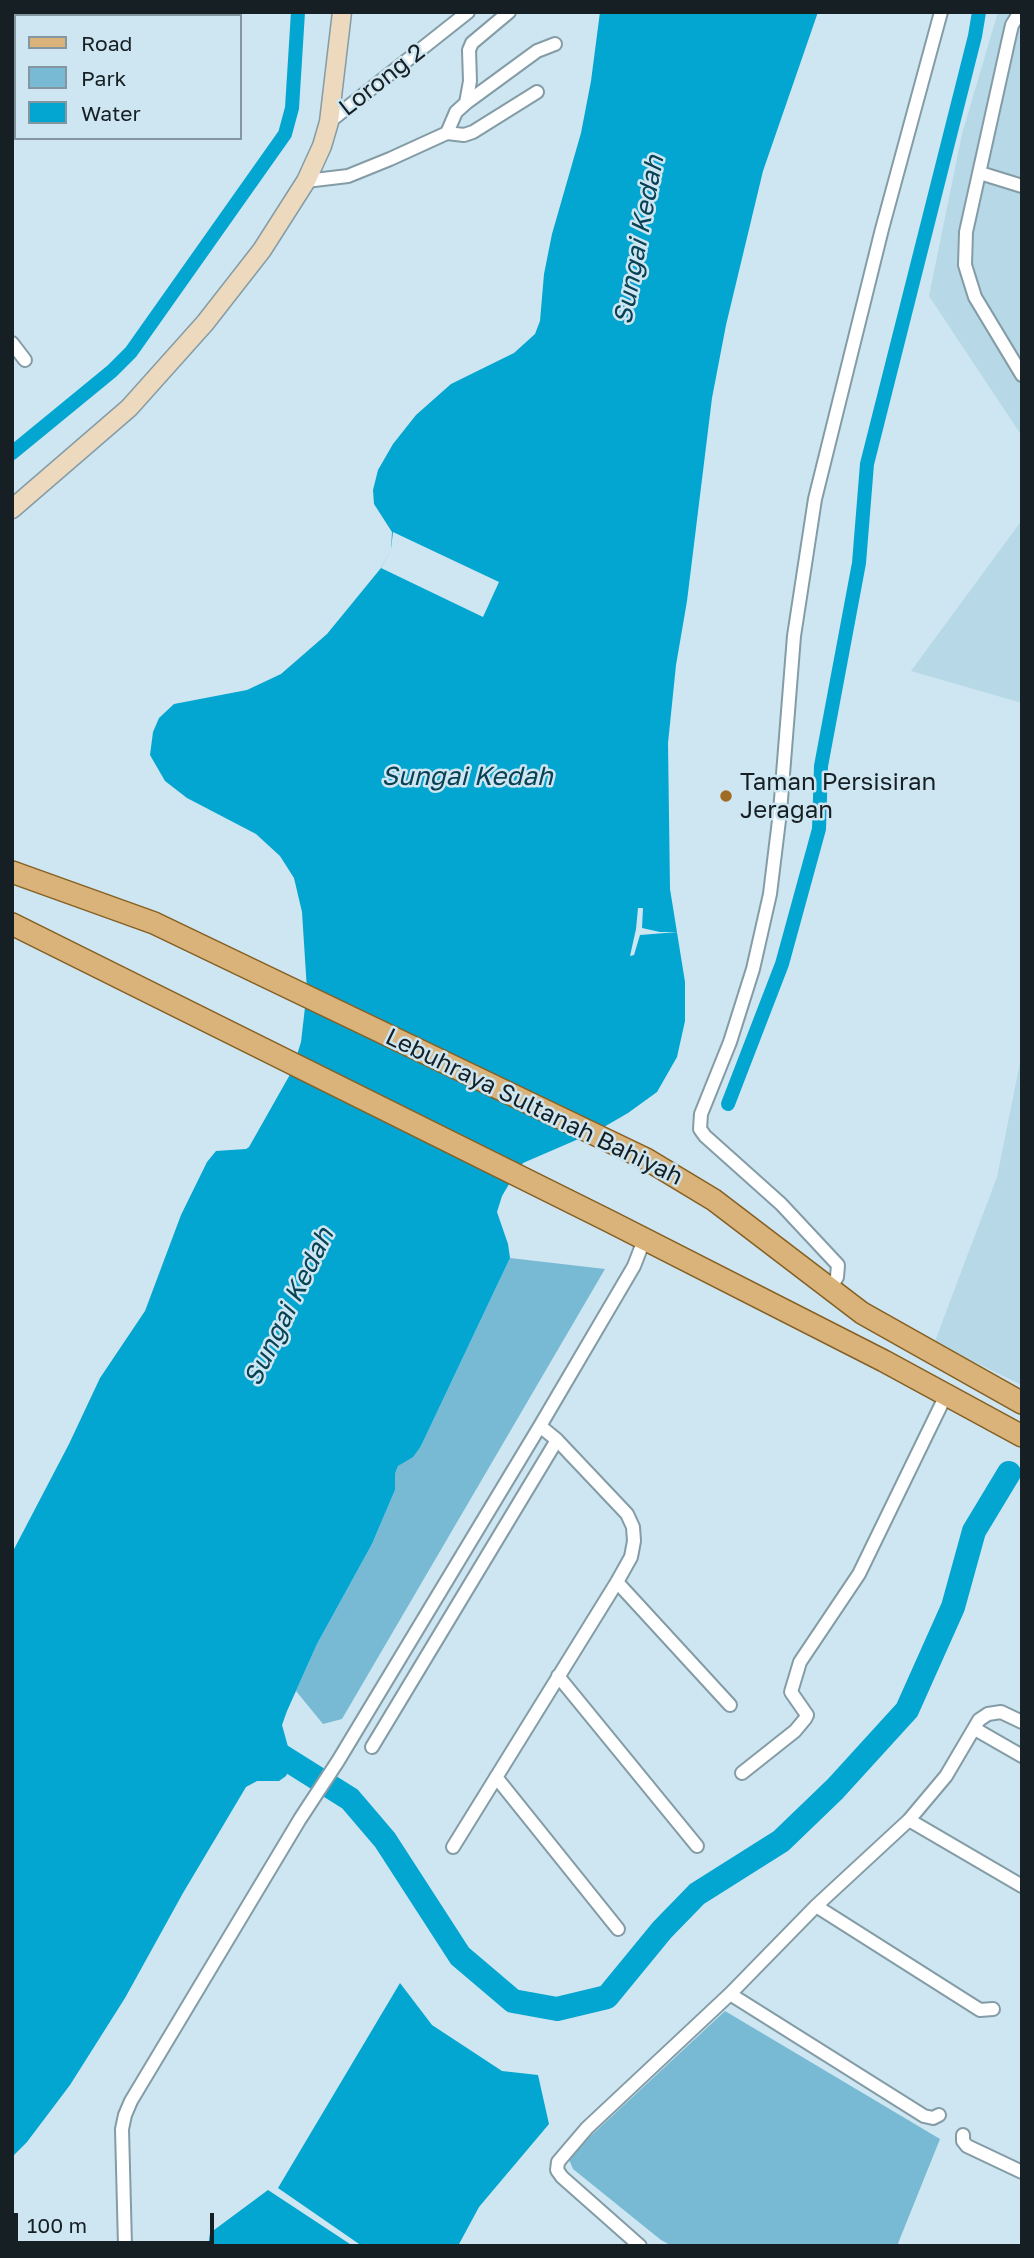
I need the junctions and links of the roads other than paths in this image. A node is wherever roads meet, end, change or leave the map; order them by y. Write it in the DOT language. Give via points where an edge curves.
graph roads {
  1 [pos="342,12"];
  2 [pos="468,12"];
  3 [pos="509,12"];
  4 [pos="941,12"];
  5 [pos="1020,12"];
  6 [pos="555,44"];
  7 [pos="537,92"];
  8 [pos="466,103"];
  9 [pos="329,122"];
  10 [pos="447,133"];
  11 [pos="980,173"];
  12 [pos="306,181"];
  13 [pos="1022,186"];
  14 [pos="12,343"];
  15 [pos="25,360"];
  16 [pos="1022,375"];
  17 [pos="12,509"];
  18 [pos="12,872"];
  19 [pos="12,924"];
  20 [pos="644,1240"];
  21 [pos="830,1290"];
  22 [pos="946,1395"];
  23 [pos="1022,1403"];
  24 [pos="540,1426"];
  25 [pos="1017,1433"];
  26 [pos="557,1440"];
  27 [pos="617,1581"];
  28 [pos="558,1676"];
  29 [pos="730,1705"];
  30 [pos="1022,1722"];
  31 [pos="975,1729"];
  32 [pos="372,1747"];
  33 [pos="1022,1756"];
  34 [pos="742,1773"];
  35 [pos="496,1777"];
  36 [pos="909,1820"];
  37 [pos="697,1846"];
  38 [pos="453,1847"];
  39 [pos="1022,1886"];
  40 [pos="816,1906"];
  41 [pos="618,1929"];
  42 [pos="730,1994"];
  43 [pos="993,2009"];
  44 [pos="939,2115"];
  45 [pos="963,2135"];
  46 [pos="1022,2172"];
  47 [pos="633,2244"];
  48 [pos="125,2246"];
  1 -- 9 [label="street"];
  2 -- 9 [label="street, Lorong 2"];
  3 -- 8 [label="street" via="472,43"];
  4 -- 21 [label="street" via="816,499 794,636 770,894 753,969 701,1114 700,1129 838,1265"];
  5 -- 11 [label="street" via="1012,25"];
  6 -- 8 [label="street" via="537,51"];
  7 -- 10 [label="street" via="473,132"];
  8 -- 10 [label="street" via="456,112"];
  9 -- 12 [label="street"];
  10 -- 12 [label="street" via="358,172"];
  11 -- 13 [label="street"];
  11 -- 16 [label="street" via="965,265 975,297"];
  12 -- 17 [label="street" via="262,250 153,382"];
  14 -- 15 [label="street"];
  18 -- 21 [label="main road, Lebuhraya Sultanah Bahiyah" via="154,923 646,1159 714,1200"];
  19 -- 20 [label="main road"];
  20 -- 22 [label="main road"];
  20 -- 24 [label="street" via="634,1266"];
  21 -- 23 [label="main road, Lebuhraya Sultanah Bahiyah"];
  22 -- 25 [label="main road"];
  22 -- 34 [label="street" via="859,1574 800,1662 792,1692 807,1715 795,1731"];
  24 -- 26 [label="street"];
  24 -- 48 [label="street" via="131,2101 122,2129"];
  26 -- 27 [label="street" via="627,1514 633,1527 631,1557"];
  26 -- 32 [label="street"];
  27 -- 28 [label="street"];
  27 -- 29 [label="street"];
  28 -- 35 [label="street"];
  28 -- 37 [label="street"];
  30 -- 31 [label="street" via="994,1712 983,1717"];
  31 -- 33 [label="street"];
  31 -- 36 [label="street" via="946,1776"];
  35 -- 38 [label="street"];
  35 -- 41 [label="street"];
  36 -- 39 [label="street"];
  36 -- 40 [label="street"];
  40 -- 42 [label="street"];
  40 -- 43 [label="street" via="980,2010"];
  42 -- 44 [label="street" via="924,2116"];
  42 -- 47 [label="street" via="587,2128 558,2162 557,2171 567,2182"];
  45 -- 46 [label="street" via="967,2146"];
}
